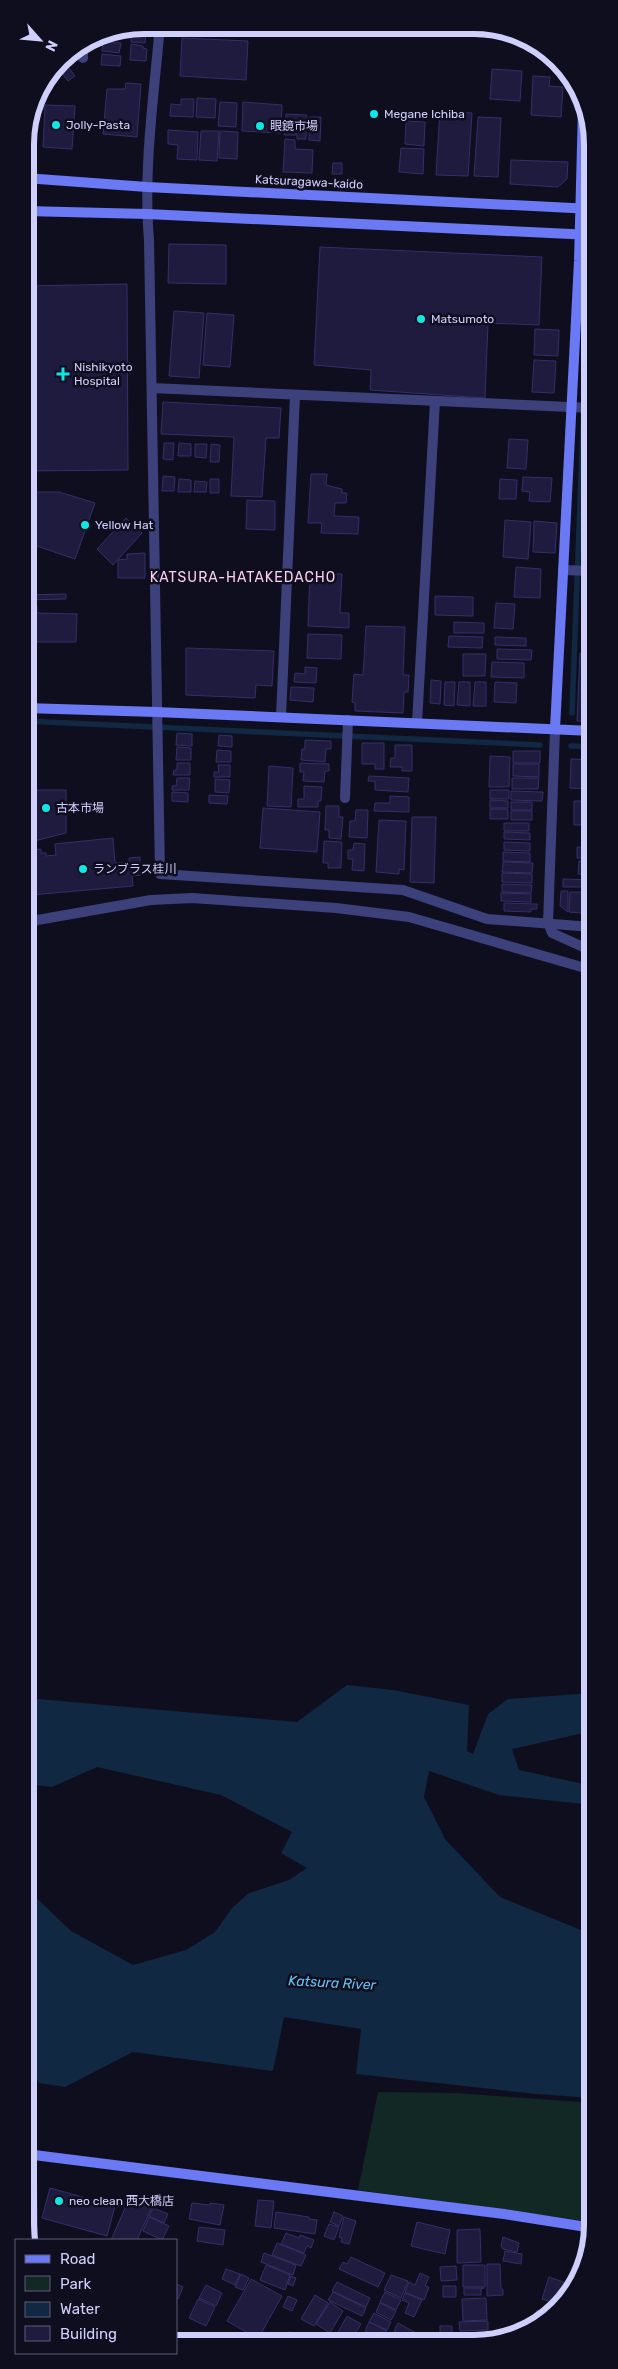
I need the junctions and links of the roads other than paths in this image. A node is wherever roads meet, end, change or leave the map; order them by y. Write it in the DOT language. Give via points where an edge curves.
graph roads {
  1 [pos="159,34"];
  2 [pos="83,52"];
  3 [pos="83,58"];
  4 [pos="582,124"];
  5 [pos="34,179"];
  6 [pos="147,187"];
  7 [pos="578,208"];
  8 [pos="584,208"];
  9 [pos="34,211"];
  10 [pos="147,214"];
  11 [pos="580,234"];
  12 [pos="584,234"];
  13 [pos="152,388"];
  14 [pos="295,394"];
  15 [pos="435,401"];
  16 [pos="570,407"];
  17 [pos="584,408"];
  18 [pos="563,570"];
  19 [pos="584,571"];
  20 [pos="34,708"];
  21 [pos="156,712"];
  22 [pos="281,717"];
  23 [pos="348,720"];
  24 [pos="417,723"];
  25 [pos="555,729"];
  26 [pos="584,731"];
  27 [pos="345,798"];
  28 [pos="34,921"];
  29 [pos="548,923"];
  30 [pos="584,926"];
  31 [pos="584,947"];
  32 [pos="584,968"];
  33 [pos="34,2155"];
  34 [pos="584,2227"];
  1 -- 6 [label="street"];
  2 -- 3 [label="street"];
  4 -- 7 [label="street"];
  5 -- 6 [label="street, Katsuragawa-kaido"];
  6 -- 7 [label="street, Katsuragawa-kaido"];
  6 -- 10 [label="street"];
  7 -- 8 [label="street, Katsuragawa-kaido"];
  7 -- 11 [label="street"];
  9 -- 10 [label="street"];
  10 -- 11 [label="street"];
  10 -- 13 [label="street"];
  11 -- 12 [label="street"];
  11 -- 16 [label="street"];
  13 -- 14 [label="street"];
  13 -- 21 [label="street"];
  14 -- 15 [label="street"];
  14 -- 22 [label="street"];
  15 -- 16 [label="street"];
  15 -- 24 [label="street"];
  16 -- 17 [label="street"];
  16 -- 18 [label="street"];
  18 -- 19 [label="street"];
  18 -- 25 [label="street"];
  20 -- 21 [label="street"];
  21 -- 22 [label="street"];
  21 -- 29 [label="street" via="160,874 403,890 487,919"];
  22 -- 23 [label="street"];
  23 -- 24 [label="street"];
  23 -- 27 [label="street"];
  24 -- 25 [label="street"];
  25 -- 26 [label="street"];
  25 -- 29 [label="street"];
  28 -- 32 [label="street" via="152,900 192,898 336,908 409,916"];
  29 -- 30 [label="street"];
  29 -- 31 [label="street" via="552,933"];
  33 -- 34 [label="street"];
}
